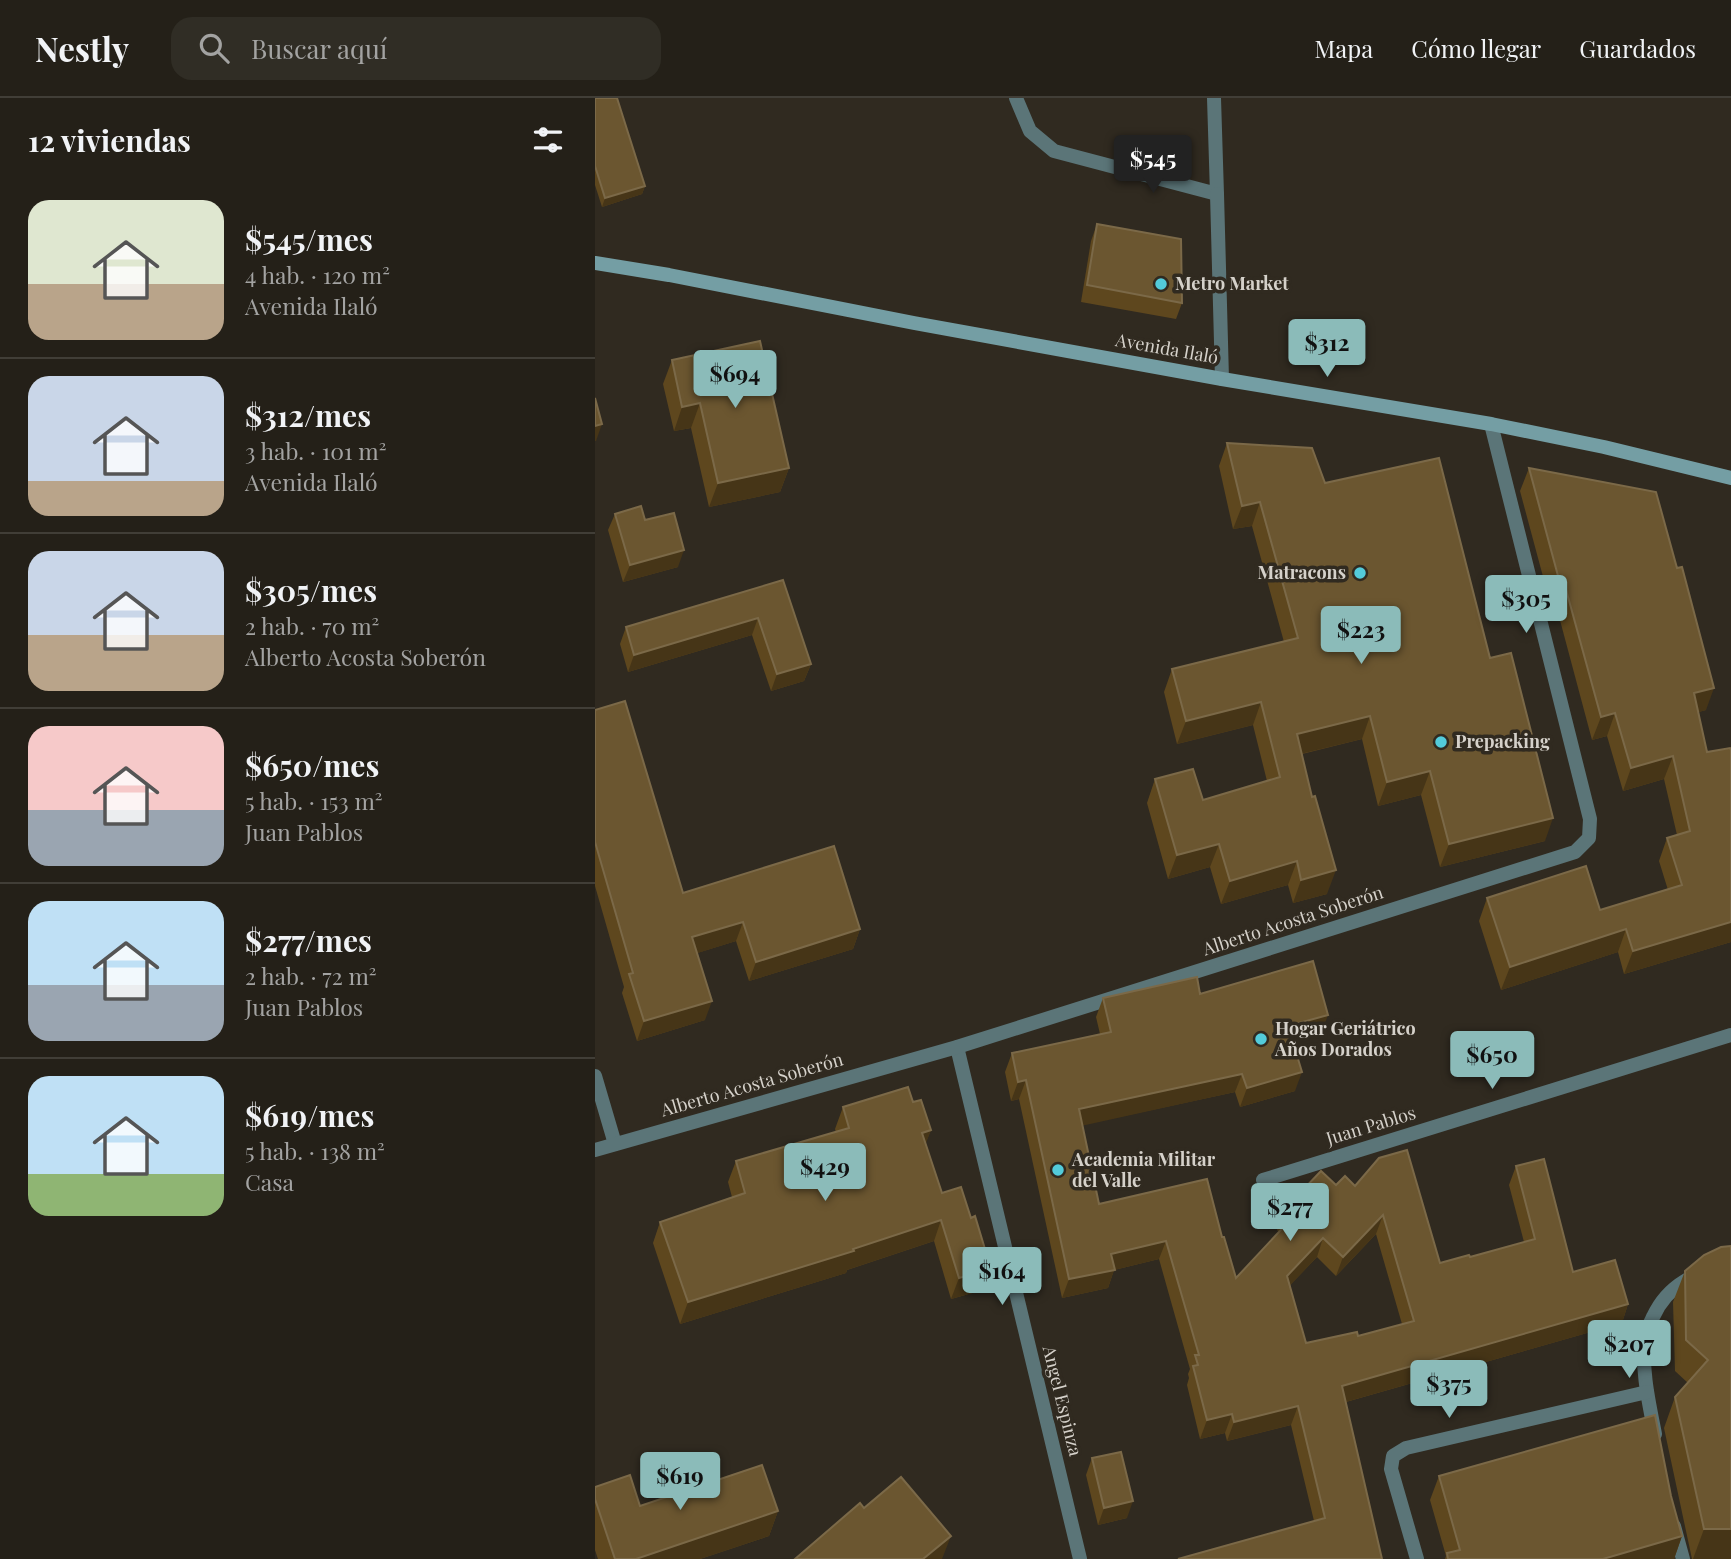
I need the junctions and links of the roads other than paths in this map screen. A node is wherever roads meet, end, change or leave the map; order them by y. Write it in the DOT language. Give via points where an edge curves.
graph roads {
  1 [pos="1016,98"];
  2 [pos="1215,98"];
  3 [pos="1217,194"];
  4 [pos="595,263"];
  5 [pos="1222,379"];
  6 [pos="1491,424"];
  7 [pos="1731,478"];
  8 [pos="1731,1035"];
  9 [pos="957,1047"];
  10 [pos="595,1076"];
  11 [pos="615,1144"];
  12 [pos="595,1150"];
  13 [pos="1263,1180"];
  14 [pos="1731,1265"];
  15 [pos="1647,1392"];
  16 [pos="1657,1442"];
  17 [pos="1672,1518"];
  18 [pos="1080,1559"];
  19 [pos="1417,1559"];
  20 [pos="1683,1559"];
  1 -- 3 [label="street" via="1030,131 1054,151"];
  2 -- 3 [label="street"];
  3 -- 5 [label="street"];
  4 -- 5 [label="main road, Avenida Ilaló"];
  5 -- 6 [label="main road, Avenida Ilaló"];
  6 -- 7 [label="main road, Avenida Ilaló"];
  6 -- 9 [label="street, Alberto Acosta Soberón" via="1590,819 1590,838 1575,852"];
  8 -- 13 [label="street, Juan Pablos"];
  9 -- 11 [label="street, Alberto Acosta Soberón"];
  9 -- 18 [label="street, Angel Espinza"];
  10 -- 11 [label="street"];
  11 -- 12 [label="street, Alberto Acosta Soberón"];
  14 -- 15 [label="street" via="1688,1278 1661,1300 1645,1335"];
  15 -- 16 [label="street"];
  15 -- 19 [label="street" via="1406,1448 1393,1456 1391,1469"];
  17 -- 20 [label="street"];
}
